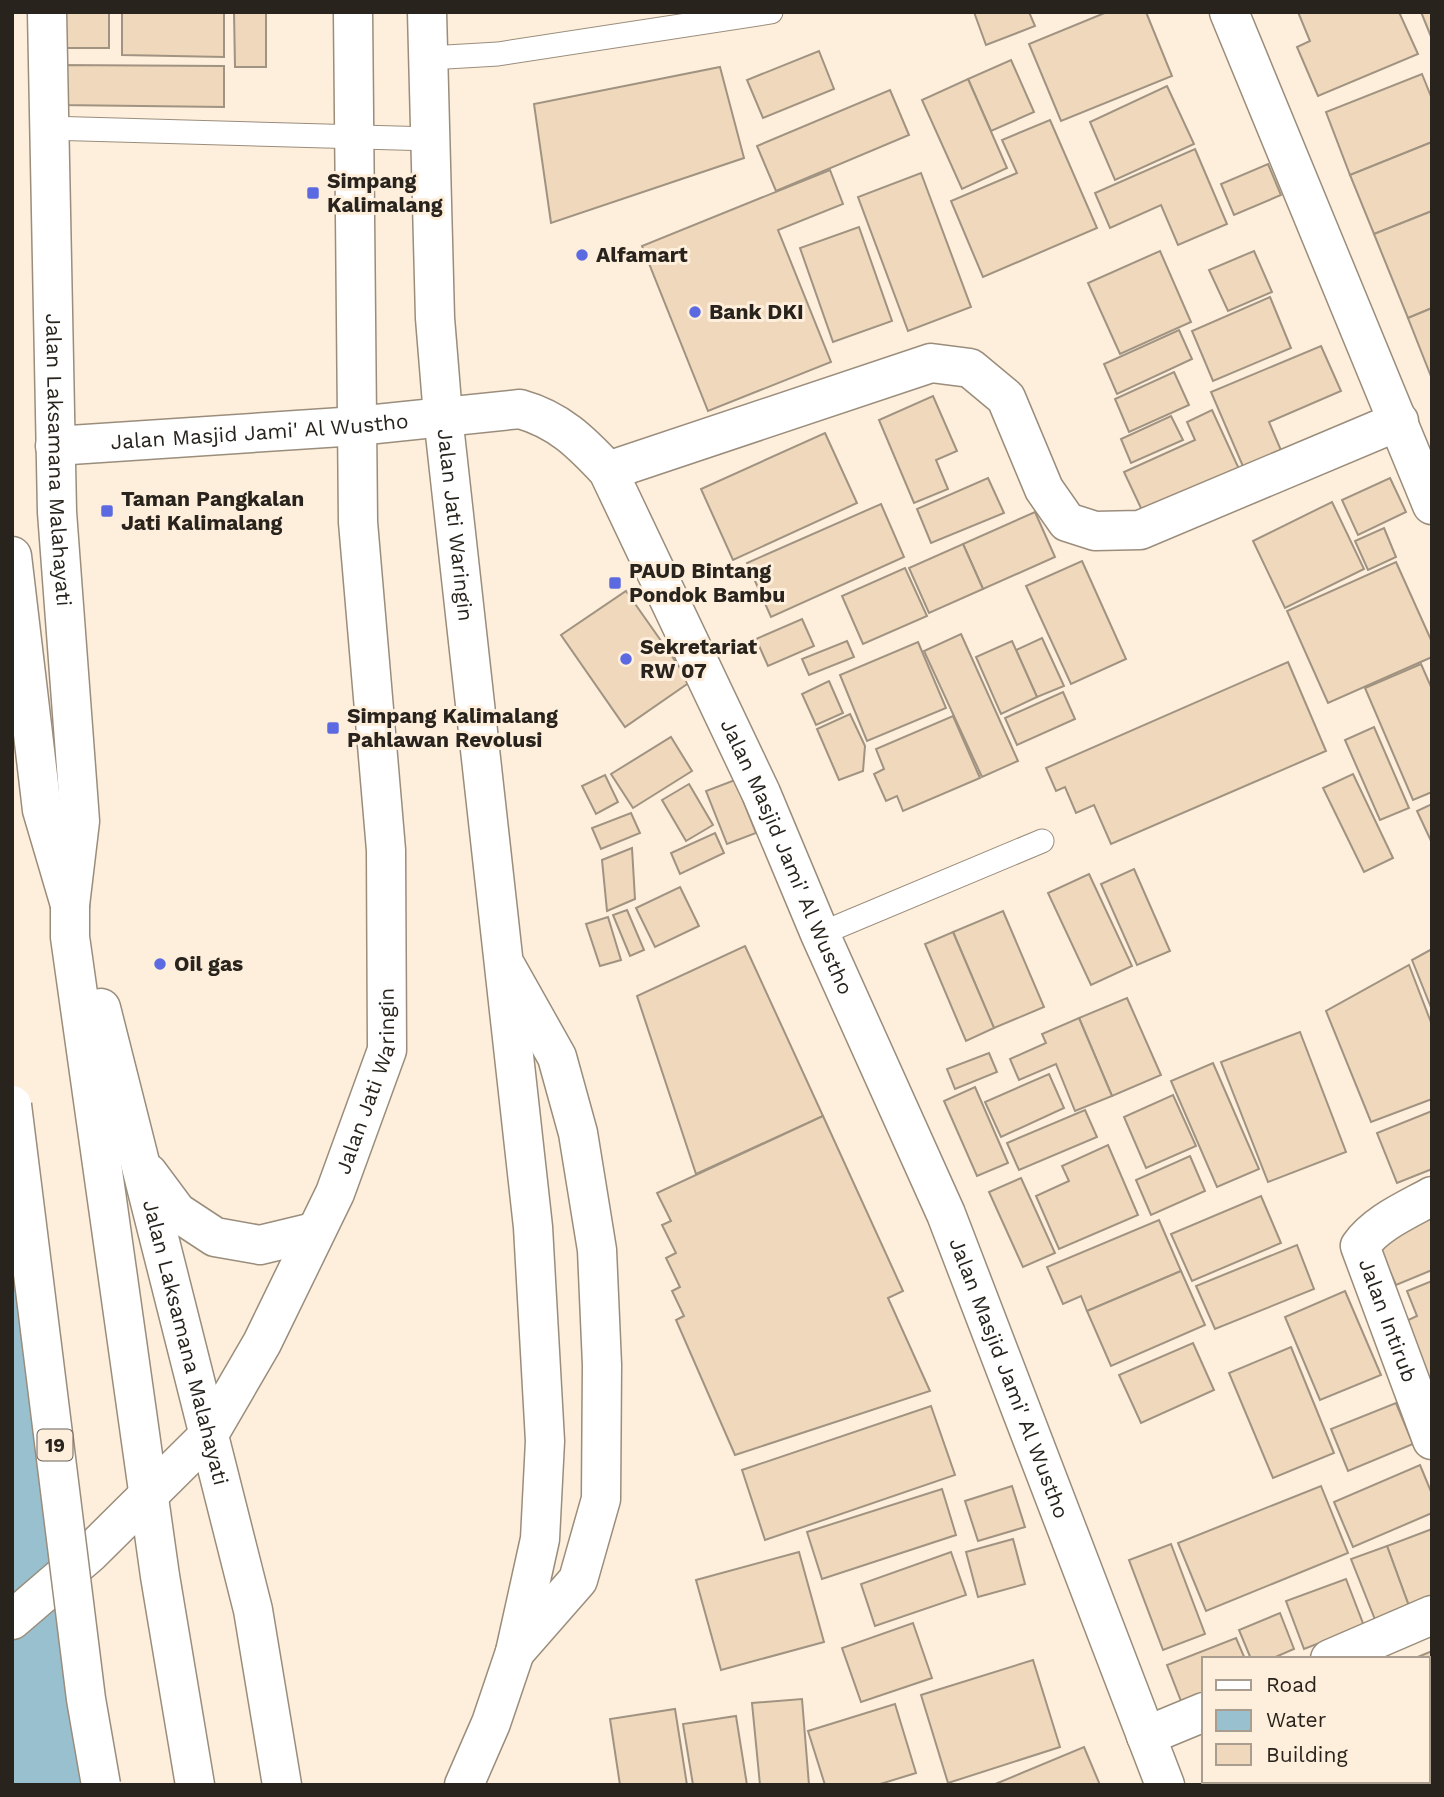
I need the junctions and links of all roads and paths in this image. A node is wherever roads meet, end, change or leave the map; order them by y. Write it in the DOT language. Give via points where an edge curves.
graph roads {
  1 [pos="47,12"];
  2 [pos="353,12"];
  3 [pos="427,12"];
  4 [pos="771,12"];
  5 [pos="1229,12"];
  6 [pos="429,58"];
  7 [pos="47,128"];
  8 [pos="356,138"];
  9 [pos="432,139"];
  10 [pos="443,416"];
  11 [pos="1399,421"];
  12 [pos="357,426"];
  13 [pos="55,446"];
  14 [pos="608,471"];
  15 [pos="1432,505"];
  16 [pos="12,556"];
  17 [pos="1042,841"];
  18 [pos="70,905"];
  19 [pos="820,934"];
  20 [pos="506,968"];
  21 [pos="12,1105"];
  22 [pos="140,1163"];
  23 [pos="1432,1196"];
  24 [pos="314,1232"];
  25 [pos="208,1436"];
  26 [pos="1432,1440"];
  27 [pos="149,1496"];
  28 [pos="1432,1615"];
  29 [pos="12,1620"];
  30 [pos="515,1652"];
  31 [pos="1334,1657"];
  32 [pos="1202,1713"];
  33 [pos="1146,1736"];
  34 [pos="101,1785"];
  35 [pos="195,1785"];
  36 [pos="282,1785"];
  37 [pos="464,1785"];
  38 [pos="1165,1785"];
  1 -- 7 [label="main road, Jalan Laksamana Malahayati"];
  2 -- 8 [label="main road, Jalan Jati Waringin"];
  3 -- 6 [label="main road, Jalan Jati Waringin"];
  4 -- 6 [label="lane" via="498,54"];
  5 -- 11 [label="main road"];
  6 -- 9 [label="main road, Jalan Jati Waringin"];
  7 -- 8 [label="lane"];
  7 -- 13 [label="main road, Jalan Laksamana Malahayati"];
  8 -- 9 [label="lane"];
  8 -- 12 [label="main road, Jalan Jati Waringin"];
  9 -- 10 [label="main road, Jalan Jati Waringin" via="435,318"];
  10 -- 12 [label="main road, Jalan Masjid Jami' Al Wustho"];
  10 -- 14 [label="main road, Jalan Masjid Jami' Al Wustho" via="520,409 545,416 576,436"];
  10 -- 20 [label="main road, Jalan Jati Waringin"];
  11 -- 14 [label="main road" via="1140,530 1096,531 1067,522 1044,489 1006,398 970,368 952,364 931,363"];
  11 -- 15 [label="main road"];
  12 -- 13 [label="main road, Jalan Masjid Jami' Al Wustho"];
  12 -- 24 [label="main road, Jalan Jati Waringin" via="358,522 386,850 387,1051 335,1193"];
  13 -- 18 [label="main road, Jalan Laksamana Malahayati" via="80,821"];
  14 -- 19 [label="main road, Jalan Masjid Jami' Al Wustho" via="761,793"];
  16 -- 18 [label="main road" via="42,810"];
  17 -- 19 [label="lane"];
  18 -- 22 [label="main road, Jalan Laksamana Malahayati"];
  18 -- 27 [label="main road, Jalan Laksamana Malahayati" via="70,937"];
  19 -- 33 [label="main road, Jalan Masjid Jami' Al Wustho" via="946,1214"];
  20 -- 30 [label="main road, Jalan Jati Waringin" via="533,1227 545,1441 540,1539"];
  20 -- 30 [label="main road, Jalan Jati Waringin" via="557,1057 578,1132 597,1250 602,1365 601,1499 578,1580"];
  21 -- 34 [label="main road, 19, bridge" via="86,1699"];
  22 -- 24 [label="main road" via="177,1212 215,1237 260,1245"];
  22 -- 25 [label="main road, Jalan Laksamana Malahayati"];
  23 -- 26 [label="main road, Jalan Intirub" via="1390,1220 1360,1246"];
  24 -- 25 [label="main road, Jalan Jati Waringin" via="262,1343"];
  25 -- 27 [label="main road, Jalan Jati Waringin"];
  25 -- 36 [label="main road, Jalan Laksamana Malahayati" via="253,1610"];
  27 -- 29 [label="main road, Jalan Jati Waringin"];
  27 -- 35 [label="main road, Jalan Laksamana Malahayati"];
  28 -- 31 [label="main road"];
  30 -- 37 [label="main road, Jalan Jati Waringin"];
  32 -- 33 [label="main road"];
  33 -- 38 [label="main road, Jalan Masjid Jami' Al Wustho"];
}
